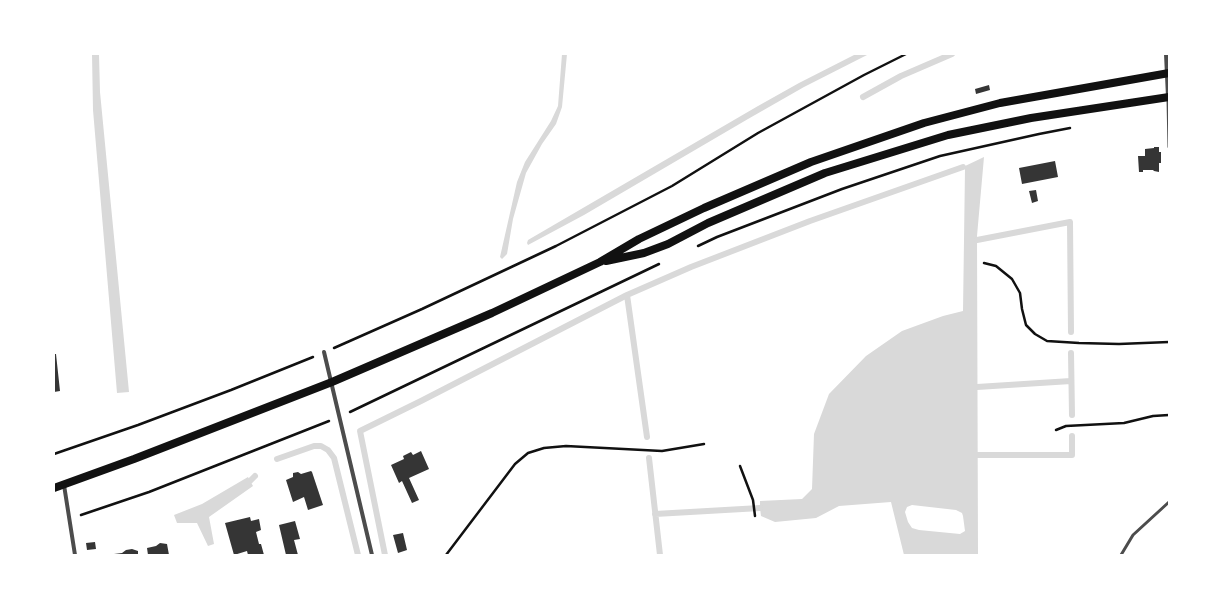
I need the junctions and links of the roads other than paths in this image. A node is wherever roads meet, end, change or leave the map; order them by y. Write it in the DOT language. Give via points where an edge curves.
graph roads {
  1 [pos="1166,54"];
  2 [pos="1169,73"];
  3 [pos="1168,97"];
  4 [pos="1169,147"];
  5 [pos="600,262"];
  6 [pos="324,352"];
  7 [pos="332,382"];
  8 [pos="64,485"];
  9 [pos="54,488"];
  10 [pos="1169,502"];
  11 [pos="75,555"];
  12 [pos="372,555"];
  13 [pos="1121,555"];
  1 -- 2 [label="street"];
  2 -- 3 [label="street"];
  2 -- 5 [label="main road" via="1000,103 924,123 782,174 639,239"];
  3 -- 4 [label="lane"];
  3 -- 5 [label="main road" via="1031,118 948,134 825,172 708,223 668,244 644,253"];
  5 -- 7 [label="main road" via="492,313"];
  6 -- 7 [label="street"];
  7 -- 8 [label="main road"];
  7 -- 12 [label="street"];
  8 -- 9 [label="main road"];
  8 -- 11 [label="street"];
  10 -- 13 [label="lane" via="1133,535"];
}
